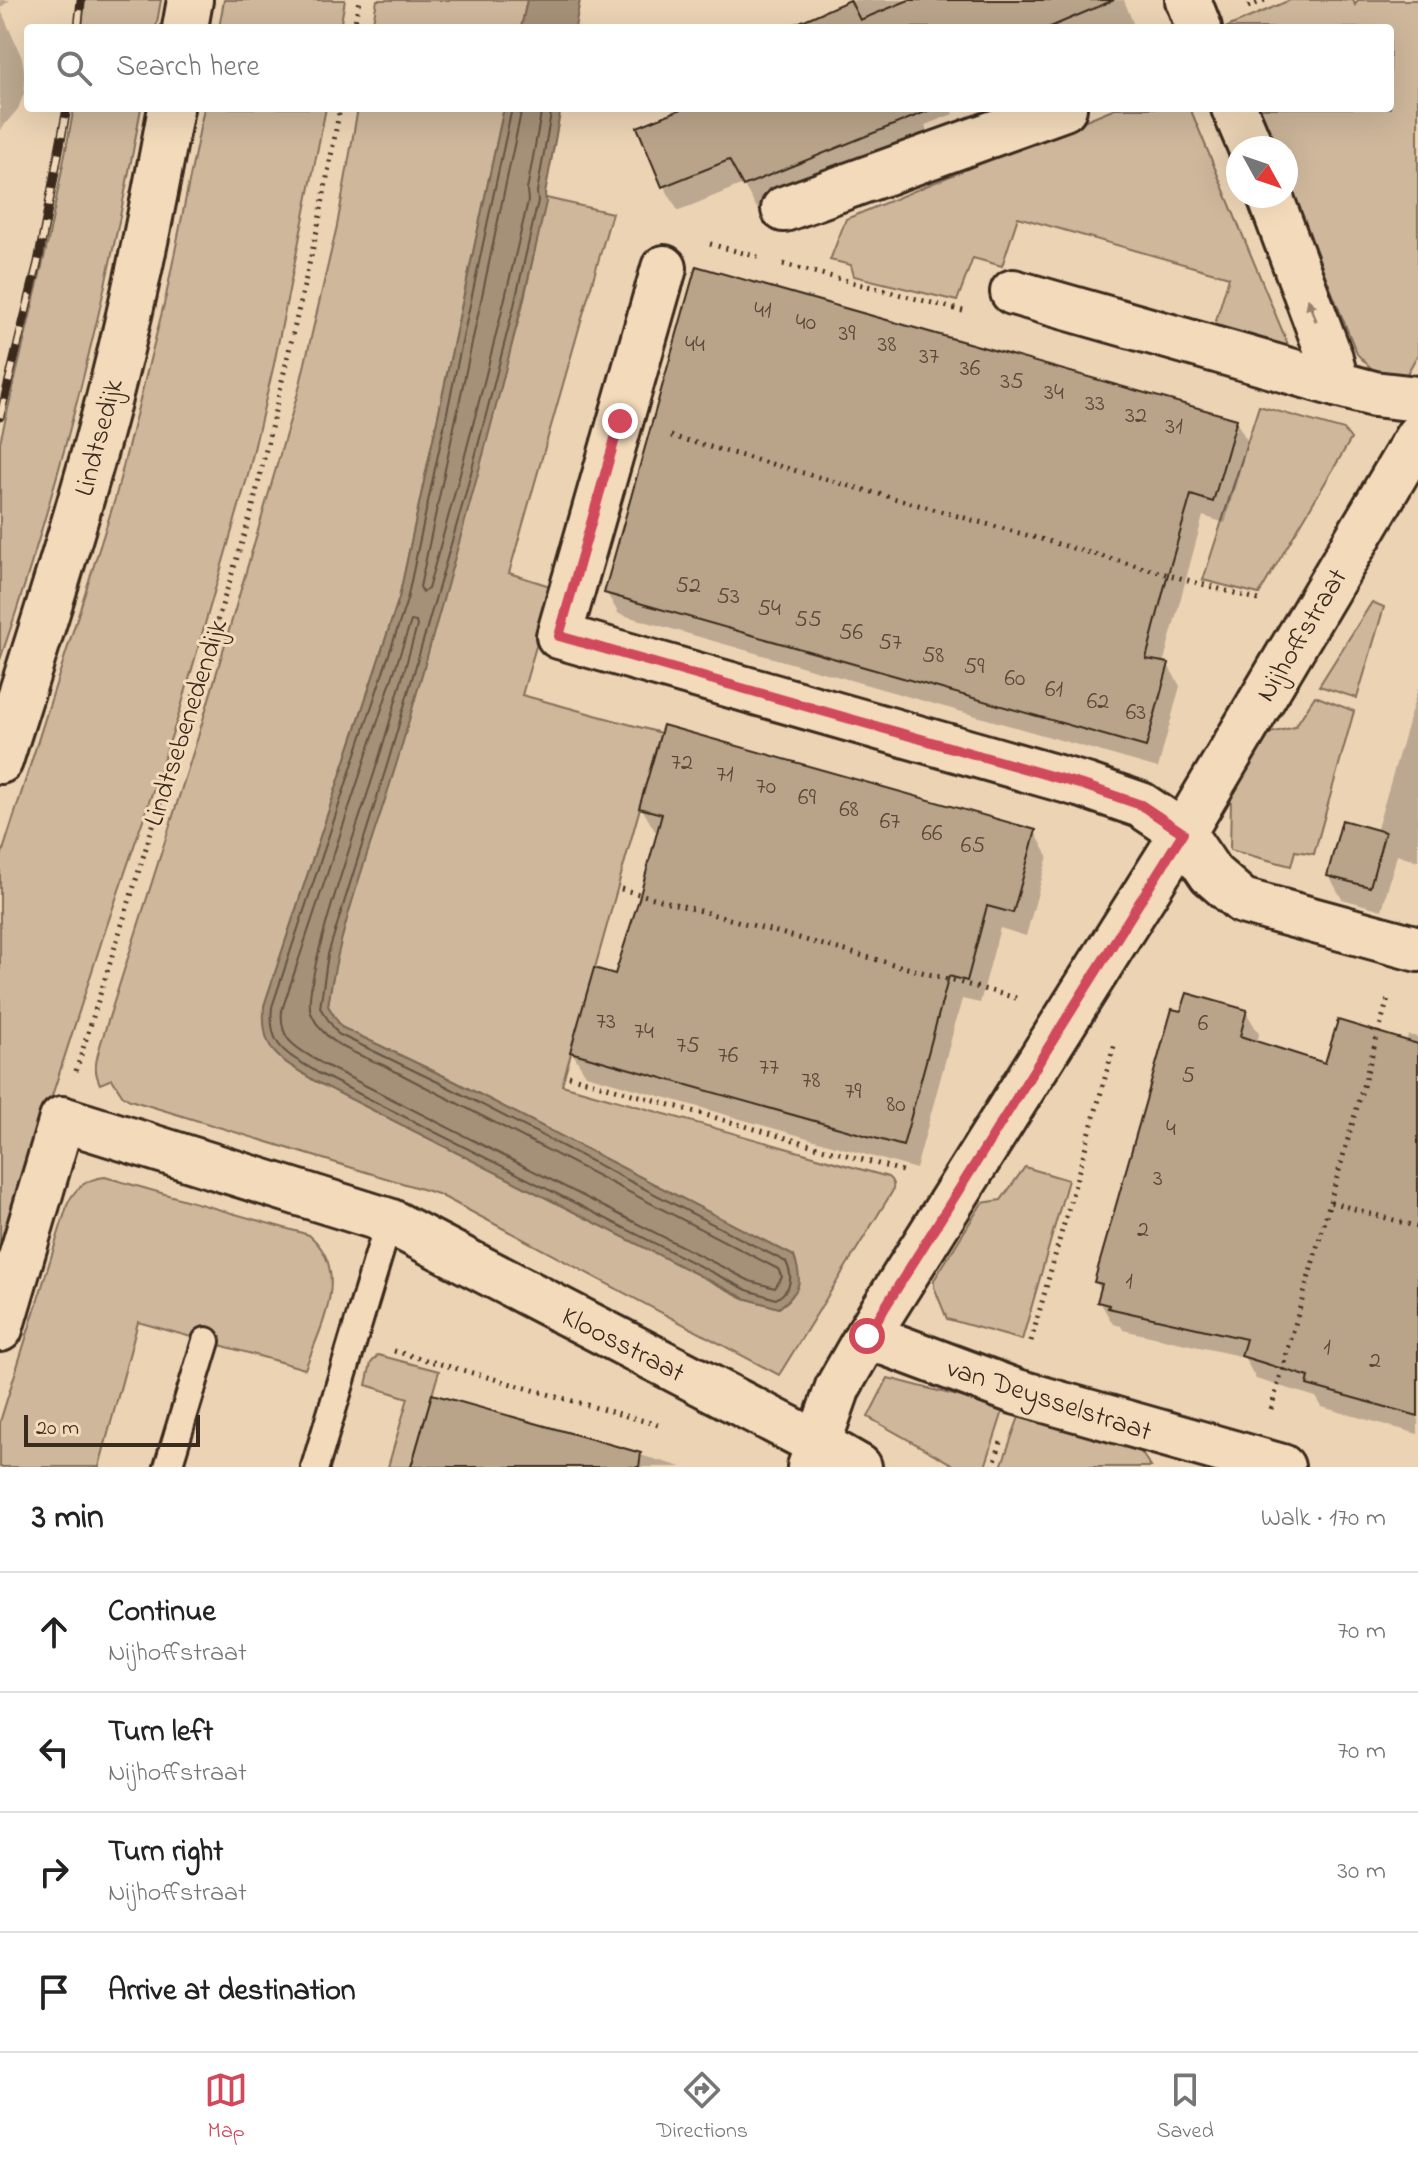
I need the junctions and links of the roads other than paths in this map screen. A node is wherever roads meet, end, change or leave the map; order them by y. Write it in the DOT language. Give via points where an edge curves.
graph roads {
  1 [pos="190,0"];
  2 [pos="1188,0"];
  3 [pos="186,24"];
  4 [pos="1197,24"];
  5 [pos="170,112"];
  6 [pos="1053,112"];
  7 [pos="1236,112"];
  8 [pos="1246,136"];
  9 [pos="1274,208"];
  10 [pos="784,209"];
  11 [pos="664,268"];
  12 [pos="1013,292"];
  13 [pos="1336,384"];
  14 [pos="1418,399"];
  15 [pos="1418,436"];
  16 [pos="0,761"];
  17 [pos="1183,833"];
  18 [pos="1411,947"];
  19 [pos="389,1221"];
  20 [pos="0,1329"];
  21 [pos="867,1336"];
  22 [pos="206,1341"];
  23 [pos="814,1455"];
  24 [pos="1269,1464"];
  25 [pos="168,1467"];
  26 [pos="315,1467"];
  27 [pos="859,1467"];
  1 -- 3 [label="street"];
  2 -- 4 [label="street"];
  5 -- 16 [label="street, Lindtsedijk" via="105,415"];
  6 -- 10 [label="street"];
  7 -- 8 [label="street"];
  13 -- 9 [label="street, one-way"];
  11 -- 17 [label="street" via="559,636 1086,786 1141,805"];
  12 -- 13 [label="street"];
  13 -- 14 [label="street"];
  15 -- 17 [label="street, Nijhoffstraat"];
  17 -- 18 [label="street" via="1211,874 1242,901"];
  17 -- 21 [label="street, Nijhoffstraat"];
  19 -- 20 [label="street, Kloosstraat" via="62,1119"];
  19 -- 23 [label="street, Kloosstraat"];
  19 -- 26 [label="lane"];
  21 -- 23 [label="street, Nijhoffstraat" via="838,1387"];
  21 -- 24 [label="street, van Deysselstraat" via="1017,1392"];
  22 -- 25 [label="lane"];
  23 -- 27 [label="street, Kloosstraat"];
}
